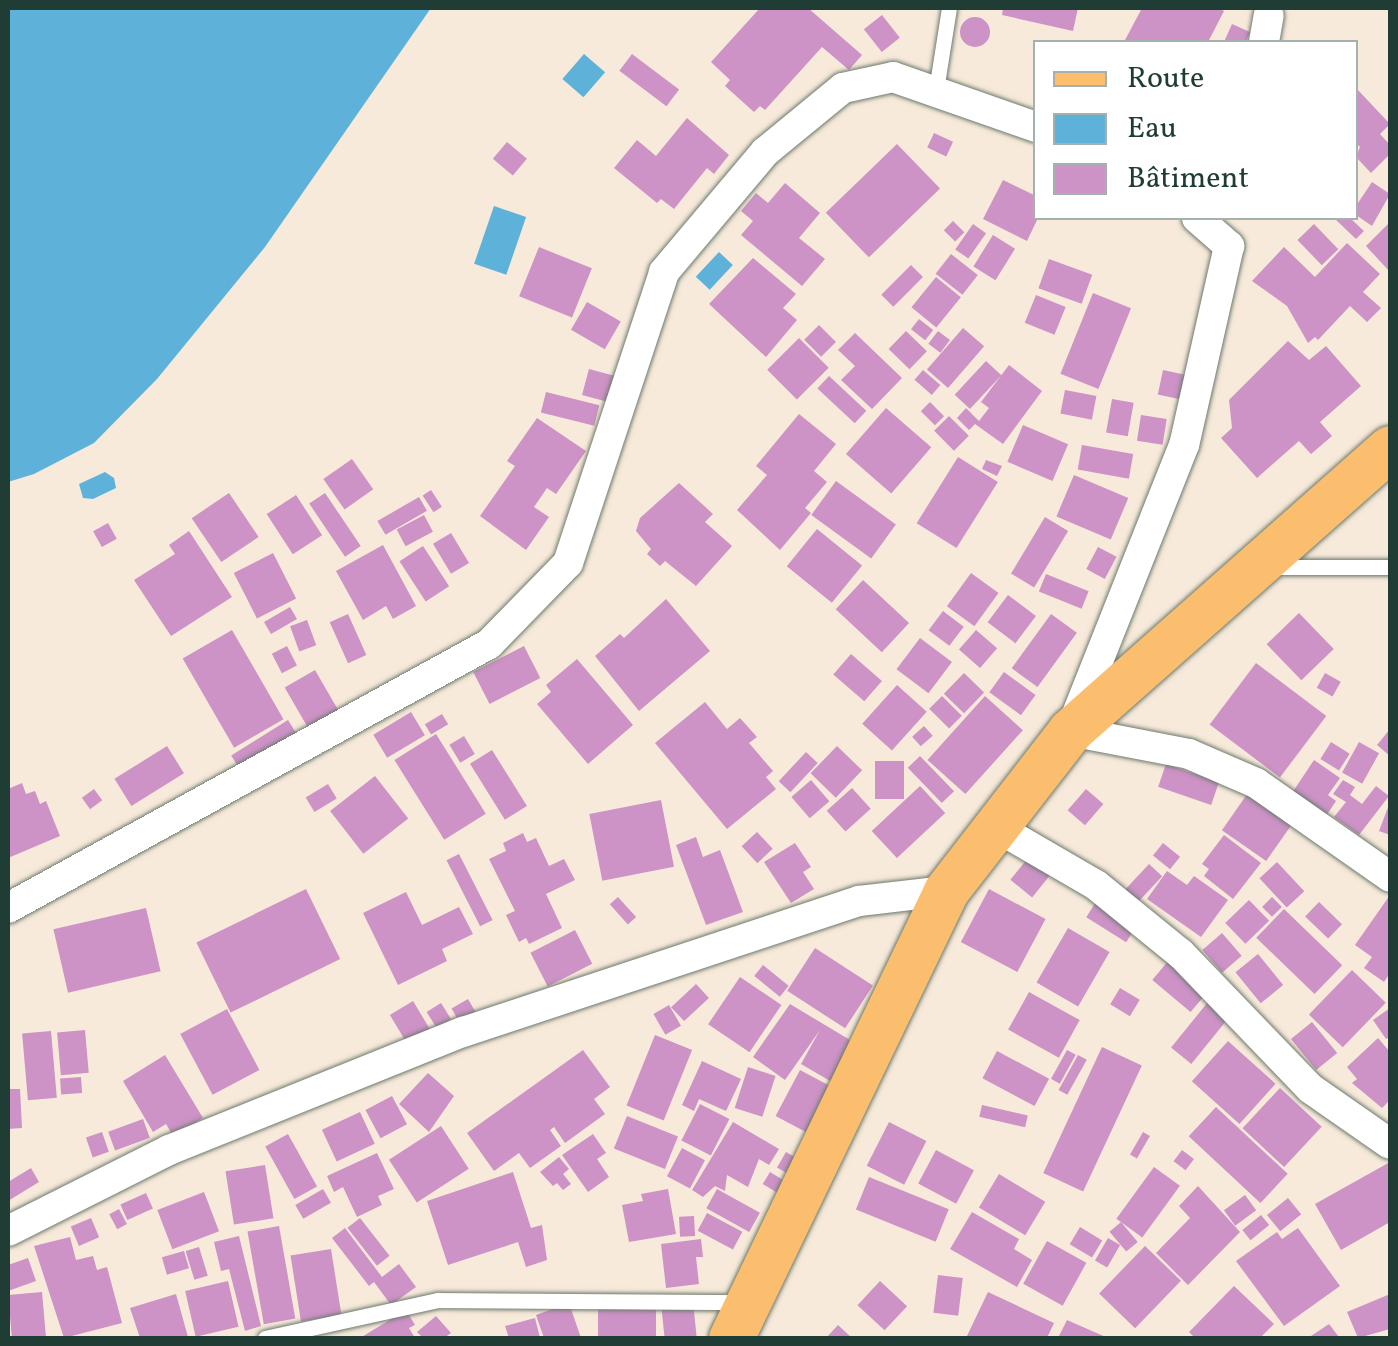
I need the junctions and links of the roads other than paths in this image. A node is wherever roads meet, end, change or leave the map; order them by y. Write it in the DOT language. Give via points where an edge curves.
graph roads {
  1 [pos="949,8"];
  2 [pos="936,90"];
  3 [pos="1033,126"];
  4 [pos="1202,220"];
  5 [pos="1232,232"];
  6 [pos="1390,448"];
  7 [pos="1256,568"];
  8 [pos="1390,568"];
  9 [pos="1070,731"];
  10 [pos="996,827"];
  11 [pos="1390,877"];
  12 [pos="946,891"];
  13 [pos="8,908"];
  14 [pos="1390,1144"];
  15 [pos="8,1231"];
  16 [pos="740,1320"];
  17 [pos="265,1338"];
  1 -- 2 [label="lane"];
  2 -- 3 [label="street"];
  2 -- 13 [label="street" via="893,77 844,88 765,152 664,272 568,563 490,644"];
  4 -- 5 [label="street"];
  5 -- 9 [label="street" via="1184,445"];
  6 -- 7 [label="main road"];
  7 -- 8 [label="lane"];
  7 -- 9 [label="main road"];
  9 -- 10 [label="main road"];
  9 -- 11 [label="street" via="1189,754 1256,784"];
  10 -- 12 [label="main road"];
  10 -- 14 [label="street" via="1096,884 1181,954 1311,1089"];
  12 -- 15 [label="street" via="860,901 464,1032 168,1150"];
  12 -- 16 [label="main road"];
  16 -- 17 [label="lane" via="438,1300"];
}
